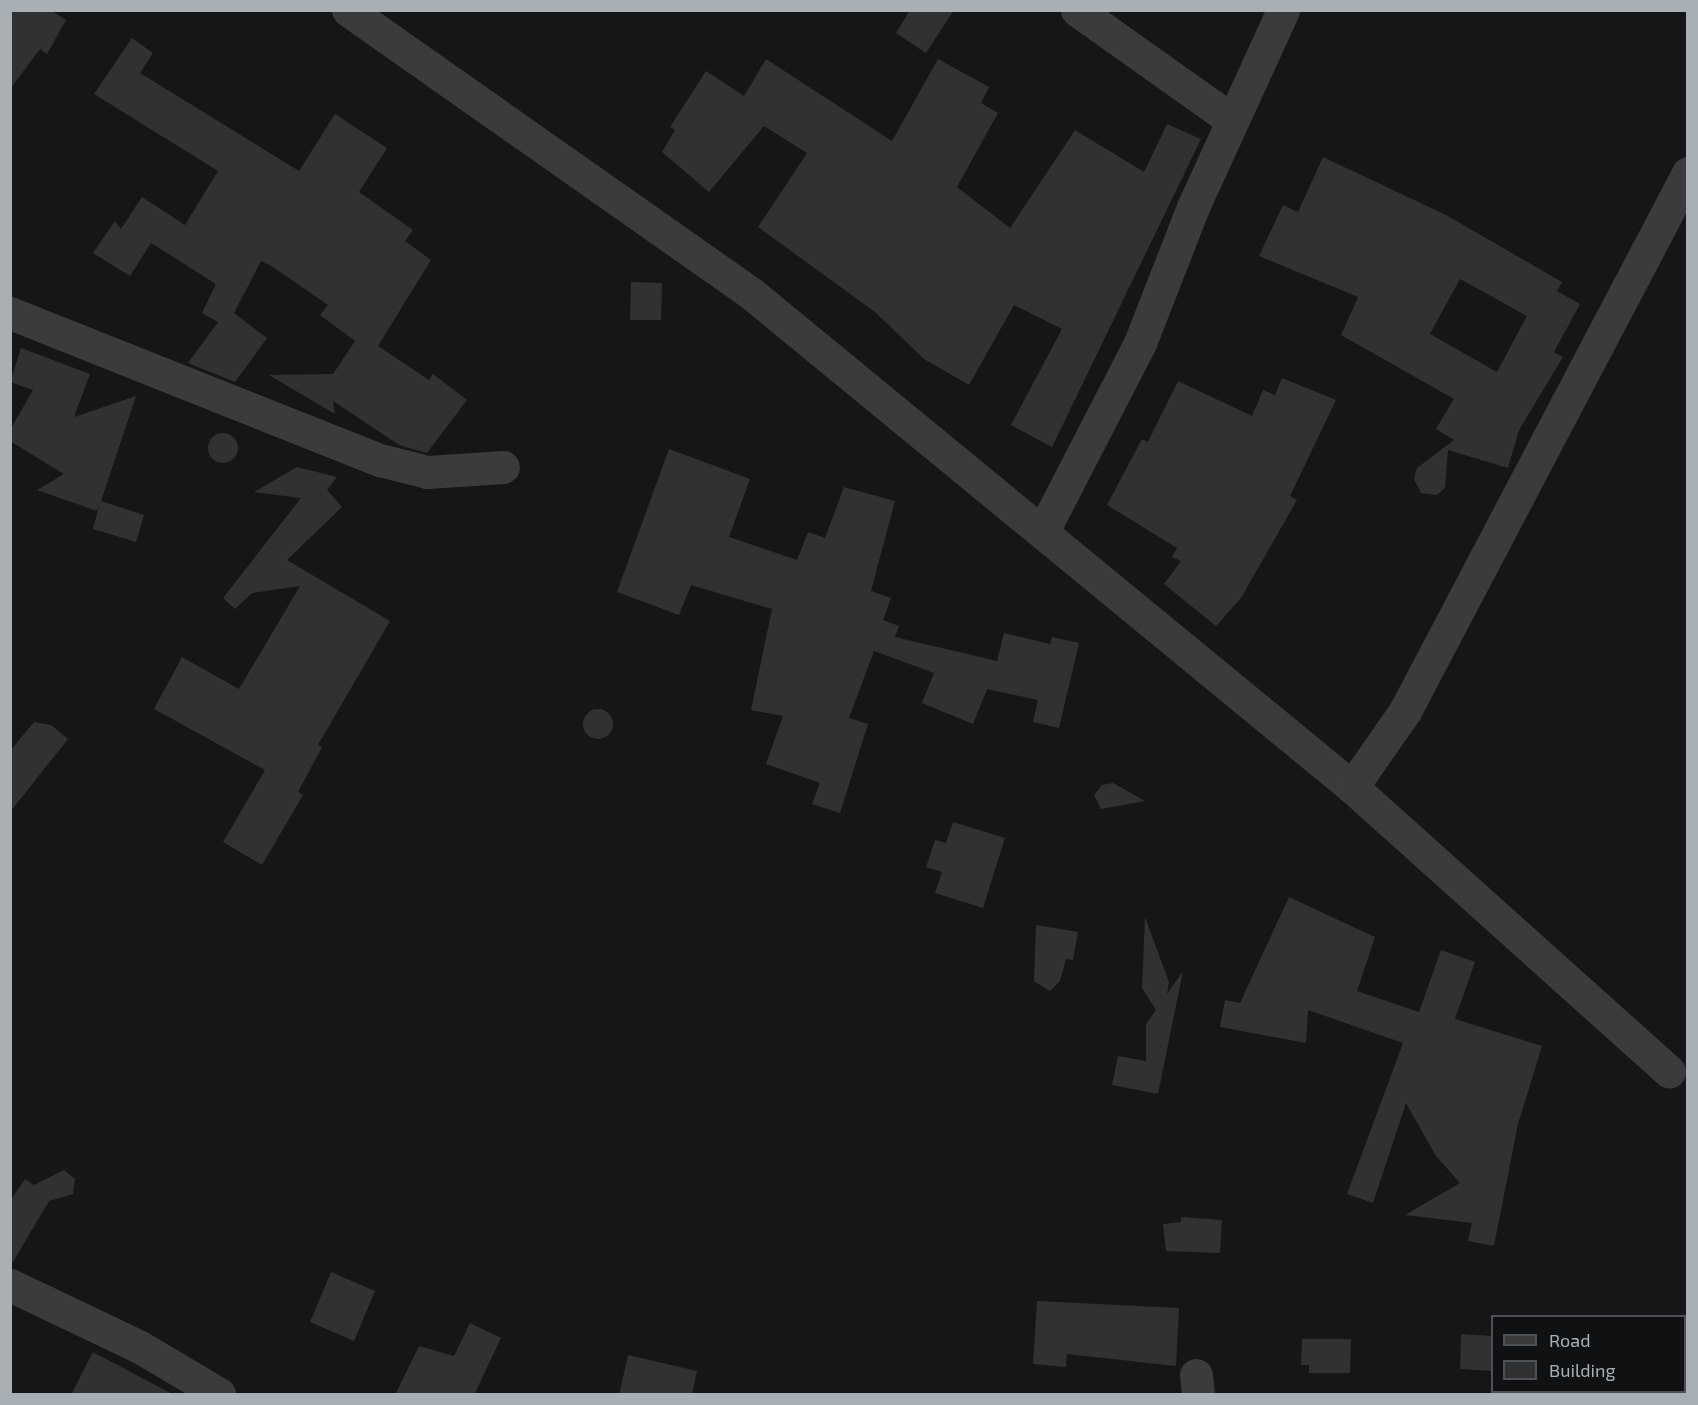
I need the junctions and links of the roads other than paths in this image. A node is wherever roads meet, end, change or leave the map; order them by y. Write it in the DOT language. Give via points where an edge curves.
graph roads {
  1 [pos="348,10"];
  2 [pos="1077,10"];
  3 [pos="1283,10"];
  4 [pos="1232,120"];
  5 [pos="1688,173"];
  6 [pos="10,313"];
  7 [pos="503,467"];
  8 [pos="1044,529"];
  9 [pos="1352,787"];
  10 [pos="1669,1071"];
  11 [pos="10,1286"];
  12 [pos="216,1394"];
  1 -- 8 [label="street" via="752,294"];
  2 -- 4 [label="street"];
  3 -- 4 [label="street"];
  4 -- 8 [label="street" via="1140,343"];
  5 -- 9 [label="street" via="1405,711"];
  6 -- 7 [label="street" via="380,460 427,472"];
  8 -- 9 [label="street"];
  9 -- 10 [label="street"];
  11 -- 12 [label="street" via="140,1347"];
}
